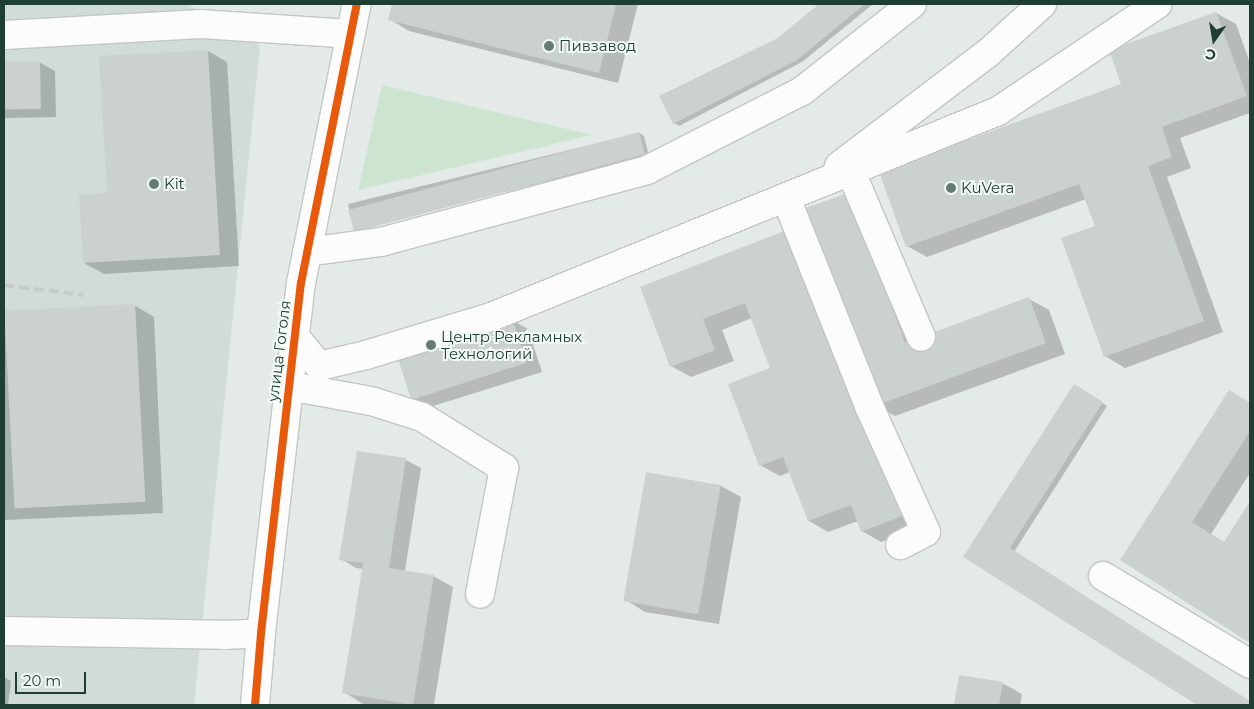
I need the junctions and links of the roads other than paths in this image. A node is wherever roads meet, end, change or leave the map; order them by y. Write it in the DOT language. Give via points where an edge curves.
graph roads {
  1 [pos="357,4"];
  2 [pos="912,4"];
  3 [pos="1042,4"];
  4 [pos="1158,4"];
  5 [pos="203,14"];
  6 [pos="350,34"];
  7 [pos="4,35"];
  8 [pos="851,172"];
  9 [pos="797,194"];
  10 [pos="307,252"];
  11 [pos="295,337"];
  12 [pos="921,337"];
  13 [pos="289,386"];
  14 [pos="900,544"];
  15 [pos="1103,576"];
  16 [pos="480,594"];
  17 [pos="4,630"];
  18 [pos="261,633"];
  19 [pos="1250,664"];
  20 [pos="255,705"];
  1 -- 6 [label="street, улица Гоголя"];
  2 -- 10 [label="street" via="802,91 647,170 381,242"];
  3 -- 9 [label="street" via="988,53"];
  4 -- 8 [label="street" via="998,111"];
  5 -- 6 [label="street"];
  5 -- 7 [label="street"];
  6 -- 10 [label="street, улица Гоголя"];
  8 -- 9 [label="street"];
  8 -- 12 [label="street"];
  9 -- 11 [label="street" via="491,317 366,355 319,366"];
  9 -- 14 [label="street" via="869,406 926,532"];
  10 -- 11 [label="street, улица Гоголя"];
  11 -- 13 [label="street, улица Гоголя"];
  13 -- 16 [label="street" via="371,401 422,417 504,468"];
  13 -- 18 [label="street, улица Гоголя"];
  15 -- 19 [label="street"];
  17 -- 18 [label="street"];
  18 -- 20 [label="street, улица Гоголя"];
}
